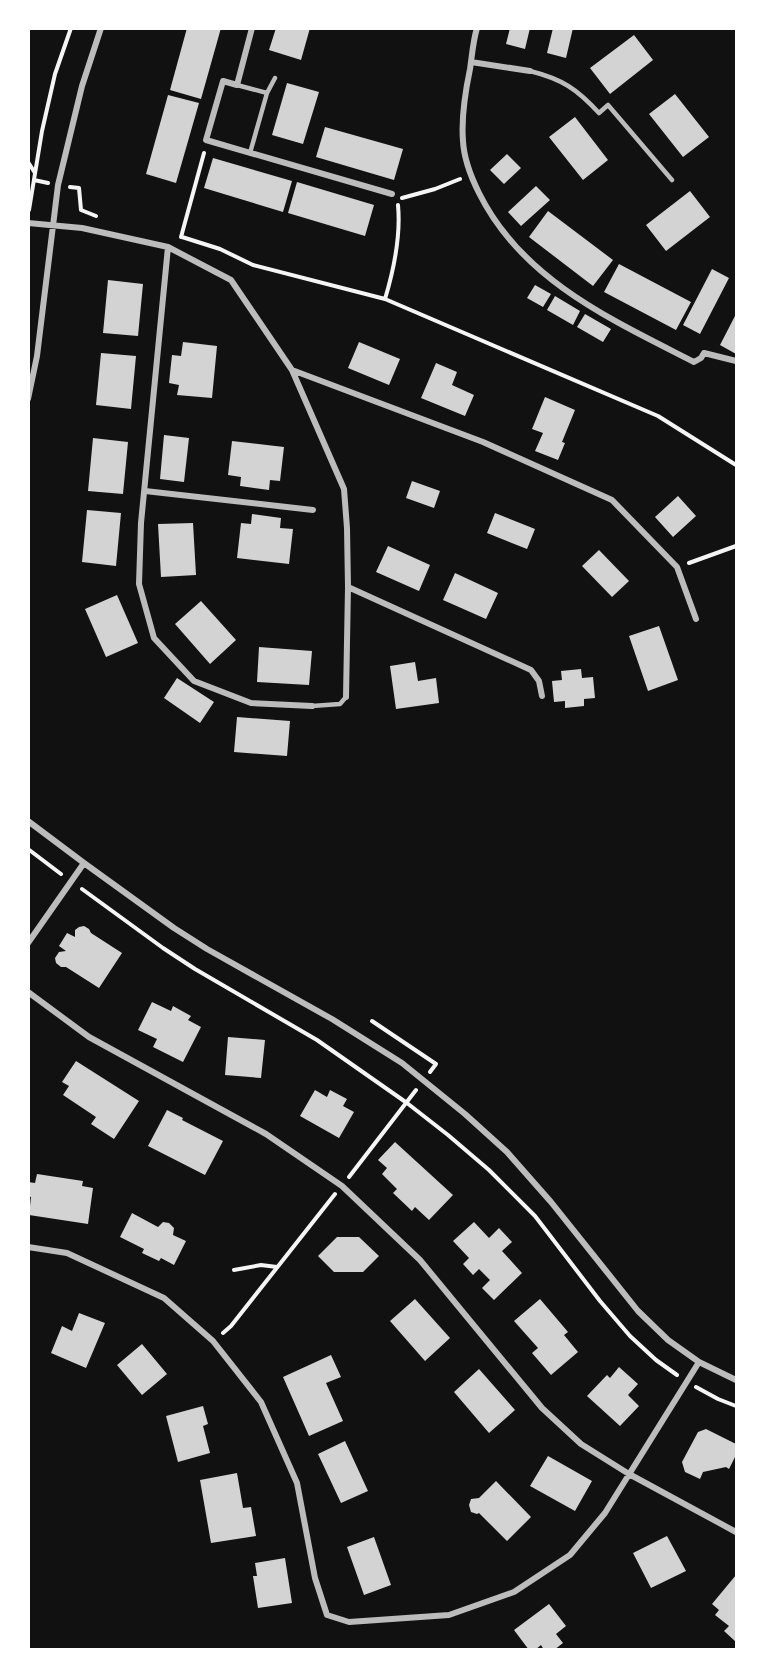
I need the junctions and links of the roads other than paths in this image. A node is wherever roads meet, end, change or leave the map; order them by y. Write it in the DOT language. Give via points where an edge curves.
graph roads {
  1 [pos="101,28"];
  2 [pos="252,28"];
  3 [pos="477,28"];
  4 [pos="471,62"];
  5 [pos="530,70"];
  6 [pos="275,78"];
  7 [pos="237,85"];
  8 [pos="267,93"];
  9 [pos="250,153"];
  10 [pos="672,180"];
  11 [pos="392,194"];
  12 [pos="28,223"];
  13 [pos="53,225"];
  14 [pos="168,247"];
  15 [pos="736,361"];
  16 [pos="292,370"];
  17 [pos="28,399"];
  18 [pos="145,491"];
  19 [pos="313,510"];
  20 [pos="348,587"];
  21 [pos="696,619"];
  22 [pos="542,696"];
  23 [pos="346,697"];
  24 [pos="312,706"];
  25 [pos="28,820"];
  26 [pos="84,863"];
  27 [pos="28,943"];
  28 [pos="28,992"];
  29 [pos="28,1246"];
  30 [pos="699,1362"];
  31 [pos="736,1380"];
  32 [pos="629,1474"];
  33 [pos="736,1532"];
  1 -- 13 [label="street" via="82,86 58,185"];
  2 -- 7 [label="street"];
  3 -- 4 [label="street"];
  4 -- 5 [label="street"];
  4 -- 15 [label="street" via="462,122 467,164 483,202 511,243 548,279 694,362 704,352"];
  5 -- 10 [label="lane" via="565,83 599,113 608,105"];
  6 -- 8 [label="lane"];
  7 -- 8 [label="lane"];
  7 -- 9 [label="street" via="223,81 206,140"];
  8 -- 9 [label="lane"];
  9 -- 11 [label="street"];
  12 -- 13 [label="street"];
  13 -- 14 [label="street"];
  13 -- 17 [label="street"];
  14 -- 16 [label="street" via="231,280"];
  14 -- 18 [label="street"];
  16 -- 20 [label="street" via="344,489"];
  16 -- 21 [label="street" via="483,442 612,500 677,567"];
  18 -- 19 [label="street"];
  18 -- 24 [label="street" via="139,584 154,638 194,681 251,703"];
  20 -- 22 [label="street" via="531,670 539,681"];
  20 -- 23 [label="street"];
  23 -- 24 [label="lane" via="340,704"];
  25 -- 26 [label="street"];
  26 -- 27 [label="street"];
  26 -- 30 [label="street" via="207,949 402,1063 465,1114 544,1193 638,1311 668,1340"];
  28 -- 32 [label="street" via="89,1037 266,1134 342,1186 420,1260 543,1408 581,1444"];
  29 -- 32 [label="street" via="67,1253 164,1298 213,1341 261,1402 297,1483 315,1578 327,1615 349,1622 449,1615 514,1592 570,1556 605,1513"];
  30 -- 31 [label="street"];
  30 -- 32 [label="street"];
  32 -- 33 [label="street"];
}
